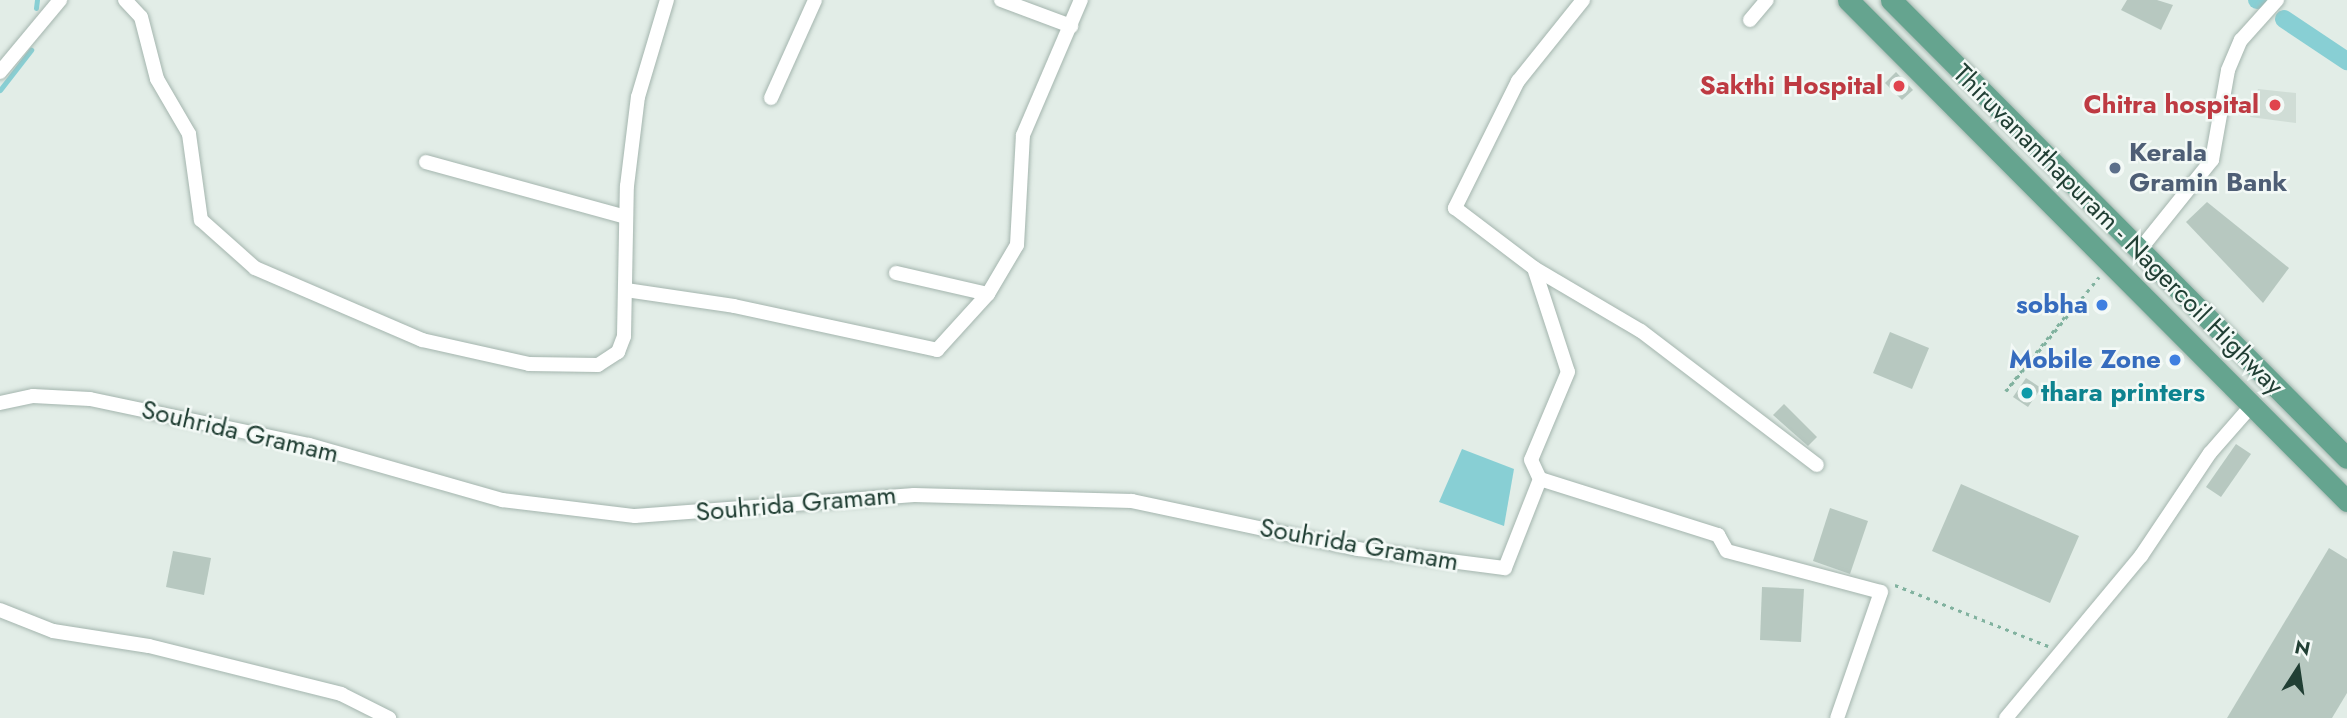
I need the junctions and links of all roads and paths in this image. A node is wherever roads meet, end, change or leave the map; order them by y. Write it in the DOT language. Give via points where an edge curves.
graph roads {
  1 [pos="60,0"];
  2 [pos="125,0"];
  3 [pos="667,0"];
  4 [pos="815,0"];
  5 [pos="1001,0"];
  6 [pos="1081,0"];
  7 [pos="1583,0"];
  8 [pos="1767,0"];
  9 [pos="1848,0"];
  10 [pos="1891,0"];
  11 [pos="2277,0"];
  12 [pos="1749,20"];
  13 [pos="1071,26"];
  14 [pos="0,72"];
  15 [pos="771,98"];
  16 [pos="426,162"];
  17 [pos="626,217"];
  18 [pos="2142,247"];
  19 [pos="2114,262"];
  20 [pos="1534,268"];
  21 [pos="896,273"];
  22 [pos="626,290"];
  23 [pos="988,294"];
  24 [pos="2065,317"];
  25 [pos="0,403"];
  26 [pos="2252,405"];
  27 [pos="2347,458"];
  28 [pos="1817,465"];
  29 [pos="1540,479"];
  30 [pos="2347,501"];
  31 [pos="1881,592"];
  32 [pos="0,610"];
  33 [pos="2059,650"];
  34 [pos="389,718"];
  35 [pos="1837,718"];
  36 [pos="2007,718"];
  1 -- 14 [label="street"];
  2 -- 22 [label="street" via="141,17 157,79 189,134 201,220 256,268 422,341 529,364 607,361 624,335"];
  3 -- 17 [label="street" via="640,86"];
  4 -- 15 [label="street"];
  5 -- 13 [label="street"];
  6 -- 13 [label="street"];
  7 -- 20 [label="street" via="1518,81 1455,208"];
  8 -- 12 [label="street"];
  9 -- 19 [label="main road, Thiruvananthapuram - Nagercoil Highway"];
  10 -- 18 [label="main road, Thiruvananthapuram - Nagercoil Highway"];
  11 -- 18 [label="street" via="2241,40 2228,70 2212,160"];
  13 -- 23 [label="street" via="1030,109 1018,169 1017,246"];
  16 -- 17 [label="street"];
  17 -- 22 [label="street"];
  18 -- 27 [label="main road, Thiruvananthapuram - Nagercoil Highway"];
  19 -- 24 [label="path"];
  19 -- 26 [label="main road, Thiruvananthapuram - Nagercoil Highway"];
  20 -- 28 [label="street" via="1641,331"];
  20 -- 29 [label="street" via="1568,372 1531,460"];
  21 -- 23 [label="street"];
  22 -- 23 [label="street" via="734,306 937,350"];
  24 -- 24 [label="path" via="2036,356 2006,390 2023,369"];
  25 -- 29 [label="street, Souhrida Gramam" via="33,396 90,399 309,446 502,500 635,516 914,495 1132,501 1358,549 1505,568"];
  26 -- 30 [label="main road, Thiruvananthapuram - Nagercoil Highway"];
  26 -- 33 [label="street" via="2210,453 2141,556"];
  29 -- 31 [label="street" via="1718,535 1727,551"];
  31 -- 33 [label="path" via="1890,583"];
  31 -- 35 [label="street"];
  32 -- 34 [label="street" via="53,631 149,646 341,694"];
  33 -- 36 [label="street"];
}
